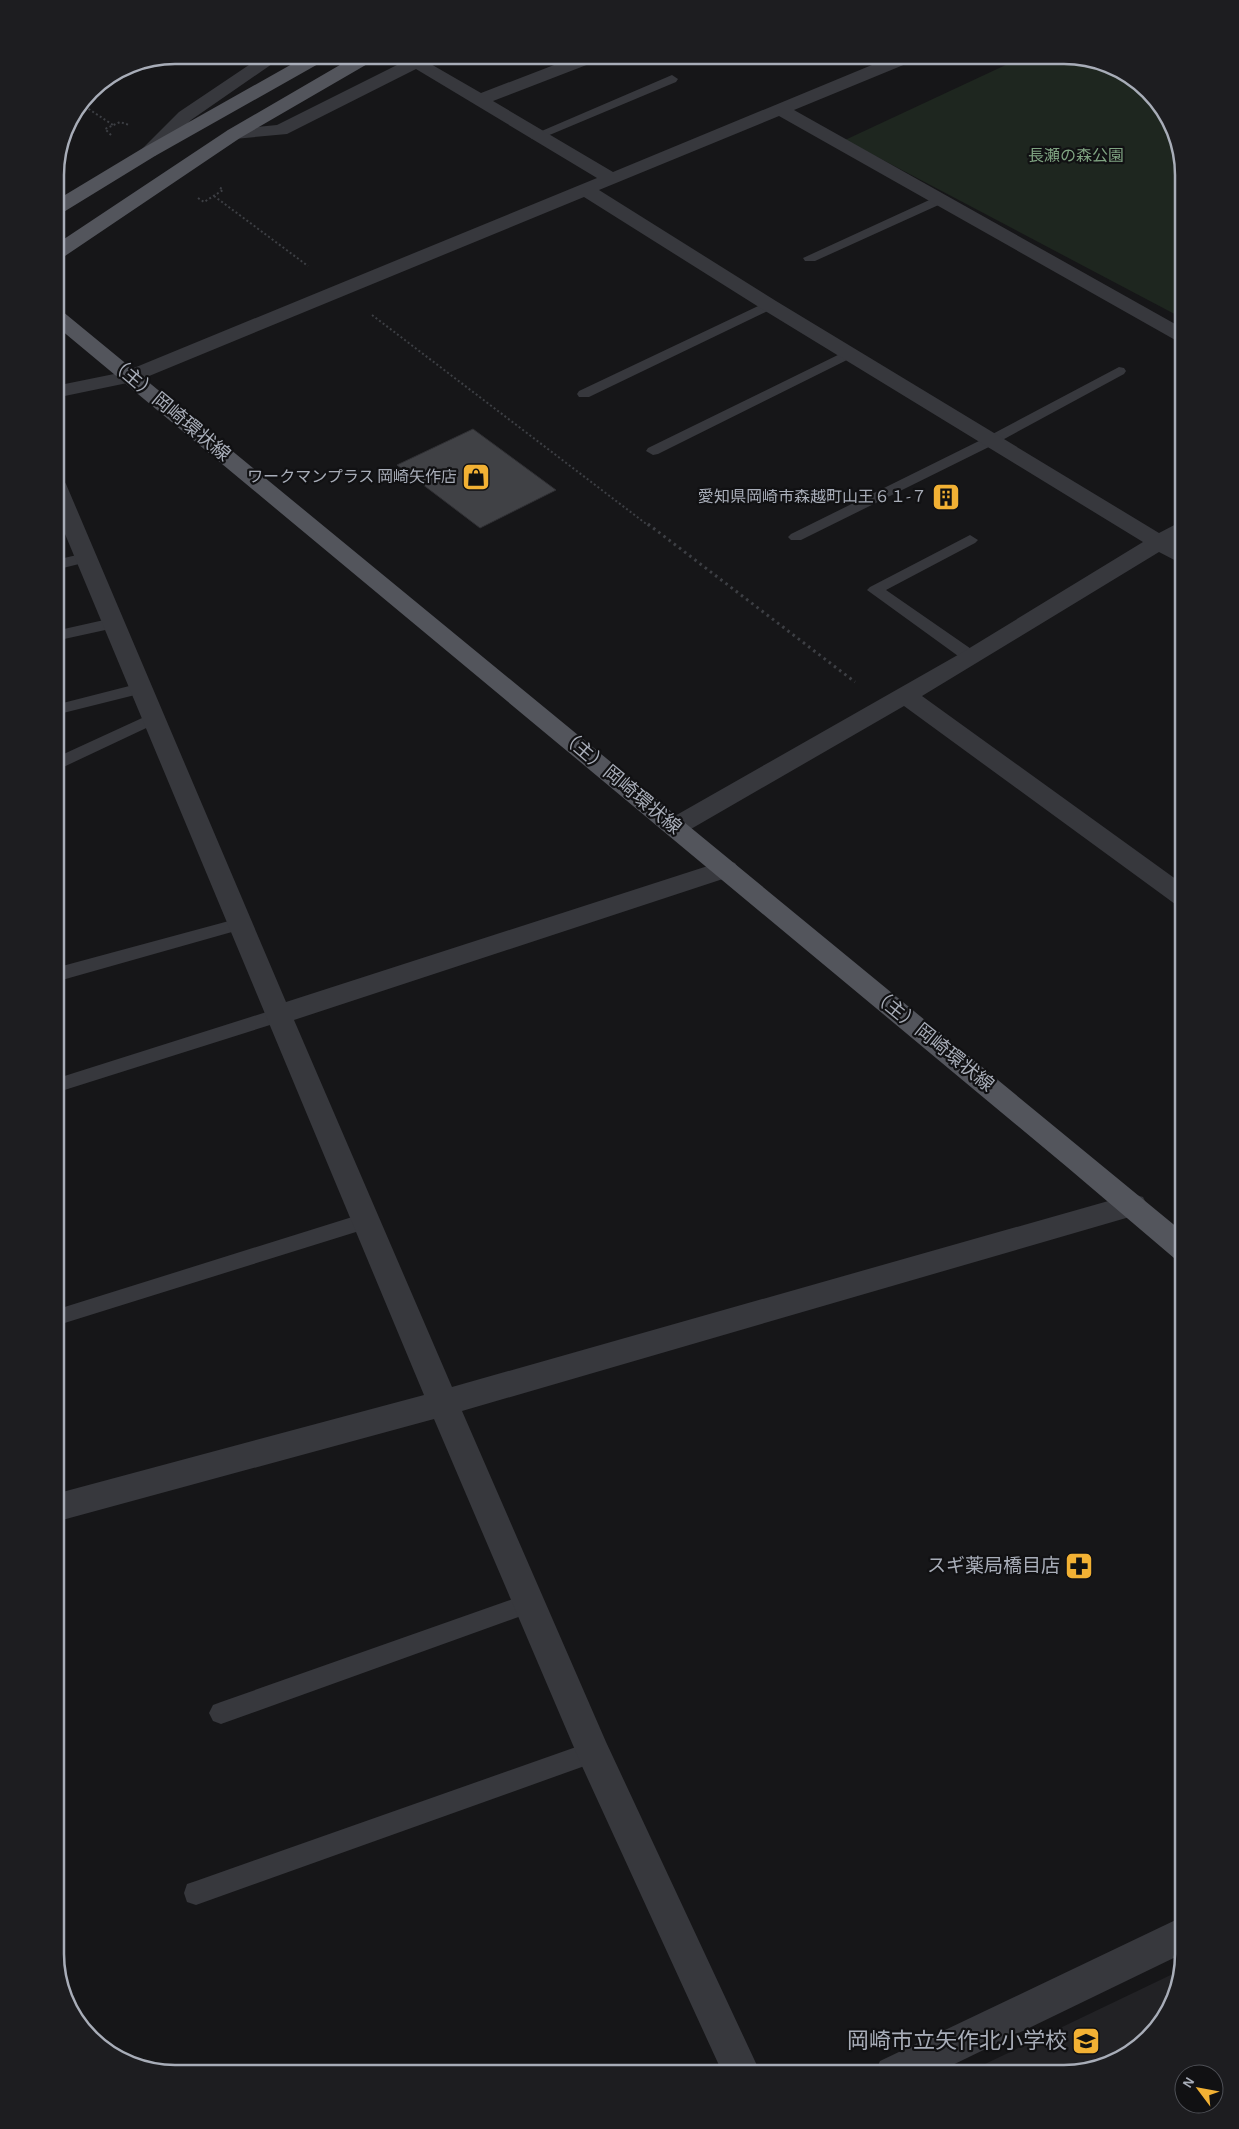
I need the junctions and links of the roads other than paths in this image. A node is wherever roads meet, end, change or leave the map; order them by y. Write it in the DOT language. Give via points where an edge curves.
graph roads {
  1 [pos="263,64"];
  2 [pos="305,64"];
  3 [pos="355,64"];
  4 [pos="414,64"];
  5 [pos="431,64"];
  6 [pos="573,64"];
  7 [pos="890,64"];
  8 [pos="672,79"];
  9 [pos="480,100"];
  10 [pos="780,108"];
  11 [pos="234,134"];
  12 [pos="536,136"];
  13 [pos="149,152"];
  14 [pos="612,179"];
  15 [pos="586,190"];
  16 [pos="938,200"];
  17 [pos="64,204"];
  18 [pos="64,248"];
  19 [pos="810,258"];
  20 [pos="769,305"];
  21 [pos="64,322"];
  22 [pos="1175,332"];
  23 [pos="848,354"];
  24 [pos="1119,371"];
  25 [pos="130,377"];
  26 [pos="64,390"];
  27 [pos="584,394"];
  28 [pos="990,440"];
  29 [pos="653,451"];
  30 [pos="64,505"];
  31 [pos="1175,534"];
  32 [pos="796,537"];
  33 [pos="970,540"];
  34 [pos="1160,543"];
  35 [pos="1175,552"];
  36 [pos="86,558"];
  37 [pos="64,563"];
  38 [pos="113,623"];
  39 [pos="64,634"];
  40 [pos="971,657"];
  41 [pos="141,688"];
  42 [pos="895,700"];
  43 [pos="64,708"];
  44 [pos="153,718"];
  45 [pos="64,761"];
  46 [pos="675,827"];
  47 [pos="726,869"];
  48 [pos="1175,892"];
  49 [pos="240,924"];
  50 [pos="64,973"];
  51 [pos="279,1016"];
  52 [pos="64,1083"];
  53 [pos="1133,1205"];
  54 [pos="365,1221"];
  55 [pos="1175,1242"];
  56 [pos="64,1315"];
  57 [pos="443,1403"];
  58 [pos="64,1506"];
  59 [pos="530,1603"];
  60 [pos="221,1713"];
  61 [pos="593,1752"];
  62 [pos="196,1893"];
  63 [pos="1175,1938"];
  64 [pos="738,2065"];
  65 [pos="912,2065"];
  1 -- 13 [label="street" via="185,116"];
  2 -- 13 [label="main road"];
  3 -- 11 [label="main road"];
  4 -- 11 [label="street" via="281,130"];
  5 -- 9 [label="street"];
  6 -- 9 [label="street"];
  7 -- 10 [label="street"];
  8 -- 12 [label="lane"];
  9 -- 12 [label="street"];
  10 -- 14 [label="street"];
  10 -- 16 [label="street"];
  11 -- 18 [label="main road"];
  12 -- 14 [label="street"];
  13 -- 17 [label="main road"];
  14 -- 15 [label="street"];
  15 -- 20 [label="street"];
  15 -- 25 [label="street"];
  16 -- 19 [label="lane"];
  16 -- 22 [label="street"];
  20 -- 23 [label="street"];
  20 -- 27 [label="lane"];
  21 -- 25 [label="main road, （主）岡崎環状線"];
  23 -- 28 [label="street"];
  23 -- 29 [label="lane"];
  24 -- 28 [label="lane"];
  25 -- 26 [label="street"];
  25 -- 46 [label="main road, （主）岡崎環状線"];
  28 -- 32 [label="lane"];
  28 -- 34 [label="street"];
  30 -- 36 [label="street"];
  31 -- 34 [label="street"];
  33 -- 40 [label="lane" via="875,590"];
  34 -- 35 [label="street"];
  34 -- 40 [label="street"];
  36 -- 37 [label="lane"];
  36 -- 38 [label="street"];
  38 -- 39 [label="lane"];
  38 -- 41 [label="street"];
  40 -- 42 [label="street"];
  41 -- 43 [label="lane"];
  41 -- 44 [label="street"];
  42 -- 46 [label="street"];
  42 -- 48 [label="street"];
  44 -- 45 [label="lane"];
  44 -- 49 [label="street"];
  46 -- 47 [label="main road, （主）岡崎環状線"];
  47 -- 51 [label="street"];
  47 -- 53 [label="main road, （主）岡崎環状線"];
  49 -- 50 [label="lane"];
  49 -- 51 [label="street"];
  51 -- 52 [label="lane"];
  51 -- 54 [label="street"];
  53 -- 55 [label="main road, （主）岡崎環状線"];
  53 -- 57 [label="street"];
  54 -- 56 [label="lane"];
  54 -- 57 [label="street"];
  57 -- 58 [label="street"];
  57 -- 59 [label="street"];
  59 -- 60 [label="lane"];
  59 -- 61 [label="street"];
  61 -- 62 [label="lane"];
  61 -- 64 [label="street"];
  63 -- 65 [label="street"];
}
